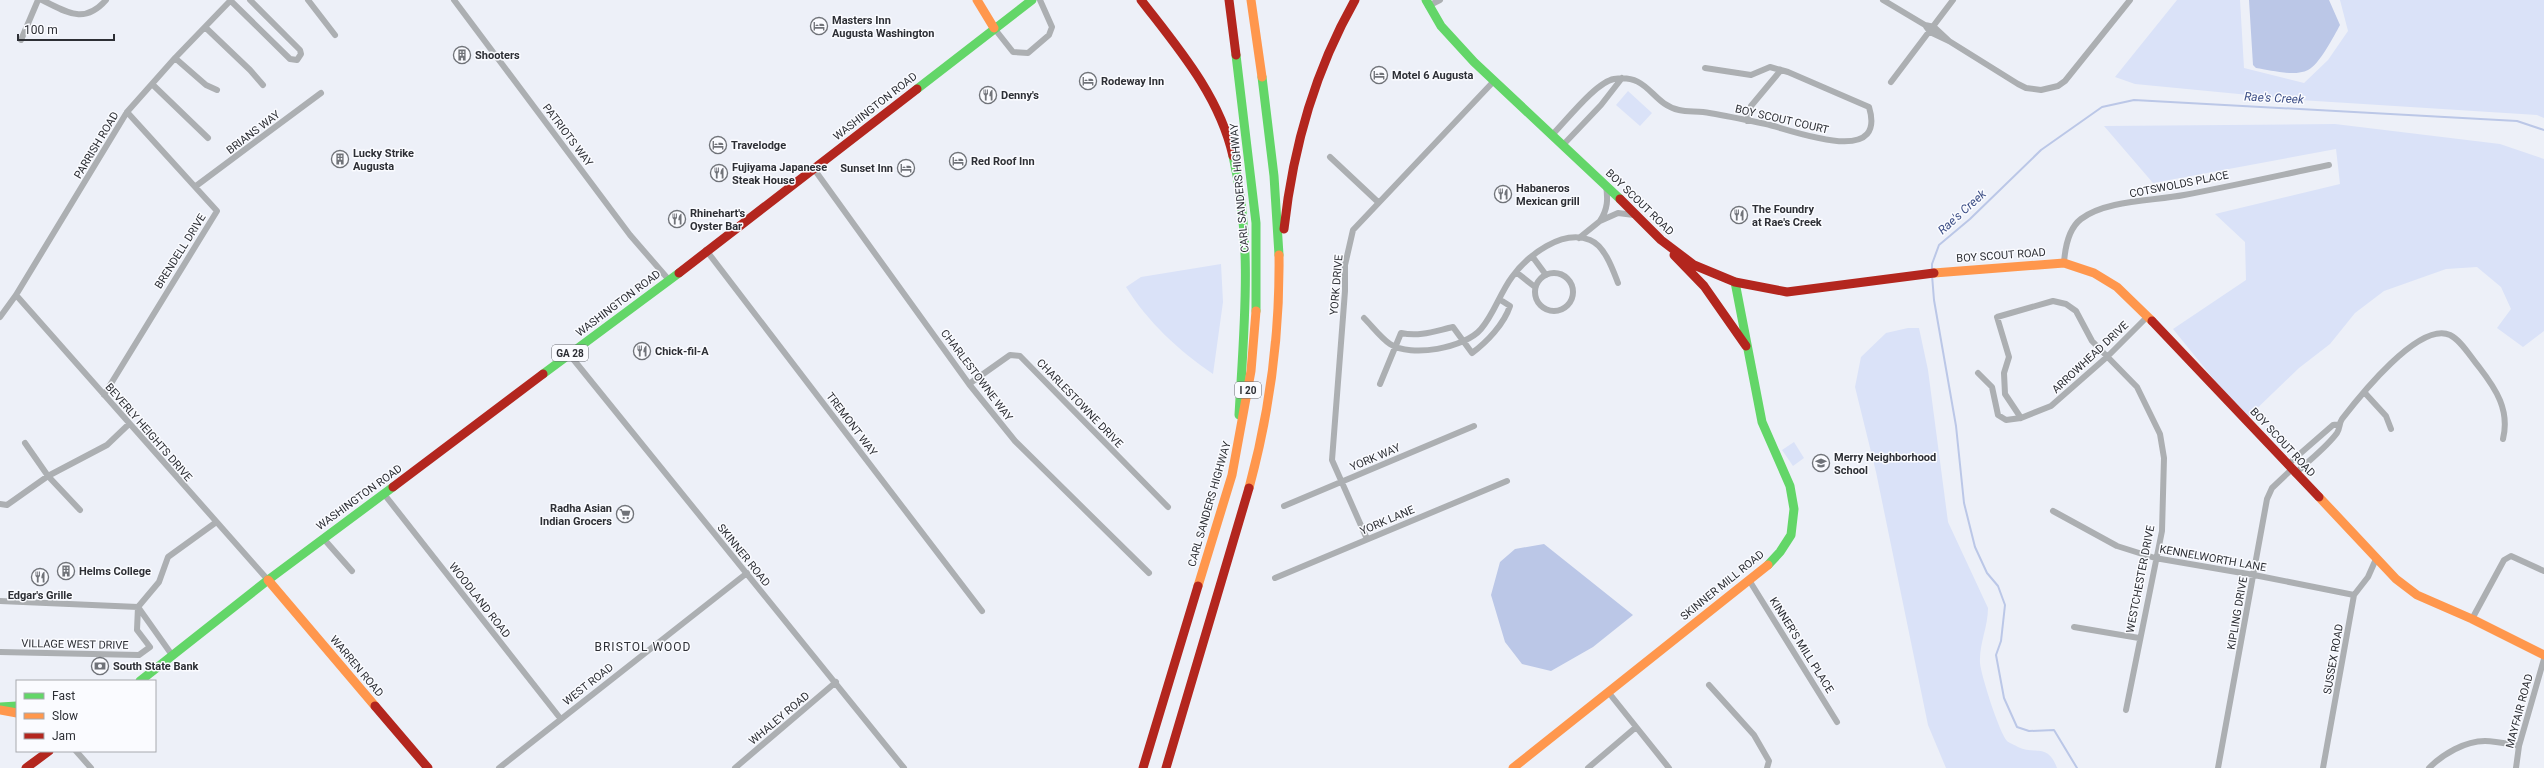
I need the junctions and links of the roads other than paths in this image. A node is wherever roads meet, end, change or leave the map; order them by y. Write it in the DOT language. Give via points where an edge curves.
graph roads {
  1 [pos="38,0"];
  2 [pos="42,0"];
  3 [pos="106,0"];
  4 [pos="231,0"];
  5 [pos="250,0"];
  6 [pos="308,0"];
  7 [pos="454,0"];
  8 [pos="977,0"];
  9 [pos="1032,0"];
  10 [pos="1040,0"];
  11 [pos="1141,0"];
  12 [pos="1229,0"];
  13 [pos="1251,0"];
  14 [pos="1354,0"];
  15 [pos="1440,0"];
  16 [pos="1883,0"];
  17 [pos="1953,0"];
  18 [pos="2130,0"];
  19 [pos="1427,3"];
  20 [pos="205,27"];
  21 [pos="994,28"];
  22 [pos="1932,30"];
  23 [pos="335,35"];
  24 [pos="21,40"];
  25 [pos="174,58"];
  26 [pos="1705,68"];
  27 [pos="1781,70"];
  28 [pos="1622,78"];
  29 [pos="1494,81"];
  30 [pos="1891,82"];
  31 [pos="152,84"];
  32 [pos="262,85"];
  33 [pos="216,90"];
  34 [pos="321,93"];
  35 [pos="128,112"];
  36 [pos="1747,121"];
  37 [pos="1552,135"];
  38 [pos="208,138"];
  39 [pos="1563,145"];
  40 [pos="1330,157"];
  41 [pos="2329,165"];
  42 [pos="814,169"];
  43 [pos="1606,185"];
  44 [pos="196,186"];
  45 [pos="1378,202"];
  46 [pos="1636,215"];
  47 [pos="1600,221"];
  48 [pos="1579,238"];
  49 [pos="1661,240"];
  50 [pos="706,250"];
  51 [pos="1532,256"];
  52 [pos="2064,263"];
  53 [pos="1516,272"];
  54 [pos="1546,274"];
  55 [pos="668,280"];
  56 [pos="1735,282"];
  57 [pos="1618,283"];
  58 [pos="1279,284"];
  59 [pos="1535,287"];
  60 [pos="16,295"];
  61 [pos="1499,299"];
  62 [pos="2148,316"];
  63 [pos="0,317"];
  64 [pos="1364,318"];
  65 [pos="1464,340"];
  66 [pos="1394,346"];
  67 [pos="1746,346"];
  68 [pos="569,354"];
  69 [pos="2108,356"];
  70 [pos="1978,373"];
  71 [pos="969,384"];
  72 [pos="1380,384"];
  73 [pos="2365,393"];
  74 [pos="104,395"];
  75 [pos="2021,418"];
  76 [pos="129,424"];
  77 [pos="2340,424"];
  78 [pos="1474,426"];
  79 [pos="2391,429"];
  80 [pos="2503,439"];
  81 [pos="25,443"];
  82 [pos="1237,453"];
  83 [pos="2291,470"];
  84 [pos="48,476"];
  85 [pos="1507,481"];
  86 [pos="1342,483"];
  87 [pos="384,494"];
  88 [pos="0,504"];
  89 [pos="1284,506"];
  90 [pos="1168,507"];
  91 [pos="80,510"];
  92 [pos="2053,511"];
  93 [pos="215,523"];
  94 [pos="323,538"];
  95 [pos="1367,539"];
  96 [pos="2155,558"];
  97 [pos="2376,559"];
  98 [pos="352,571"];
  99 [pos="2544,571"];
  100 [pos="747,573"];
  101 [pos="1149,573"];
  102 [pos="2254,574"];
  103 [pos="1275,578"];
  104 [pos="268,580"];
  105 [pos="1749,580"];
  106 [pos="2354,595"];
  107 [pos="0,602"];
  108 [pos="138,607"];
  109 [pos="982,611"];
  110 [pos="2472,618"];
  111 [pos="2074,627"];
  112 [pos="2139,638"];
  113 [pos="0,652"];
  114 [pos="172,655"];
  115 [pos="2544,655"];
  116 [pos="2544,659"];
  117 [pos="143,679"];
  118 [pos="836,682"];
  119 [pos="1709,685"];
  120 [pos="1608,693"];
  121 [pos="16,706"];
  122 [pos="0,708"];
  123 [pos="2126,710"];
  124 [pos="16,713"];
  125 [pos="560,718"];
  126 [pos="1837,722"];
  127 [pos="1635,728"];
  128 [pos="2519,746"];
  129 [pos="77,752"];
  130 [pos="40,755"];
  131 [pos="26,768"];
  132 [pos="91,768"];
  133 [pos="428,768"];
  134 [pos="499,768"];
  135 [pos="736,768"];
  136 [pos="904,768"];
  137 [pos="1143,768"];
  138 [pos="1166,768"];
  139 [pos="1513,768"];
  140 [pos="1588,768"];
  141 [pos="1669,768"];
  142 [pos="1767,768"];
  143 [pos="2218,768"];
  144 [pos="2323,768"];
  145 [pos="2430,768"];
  146 [pos="2516,768"];
  1 -- 24 [label="street"];
  2 -- 3 [label="street" via="72,14 85,15"];
  4 -- 5 [label="street" via="290,59 299,58 300,50"];
  4 -- 20 [label="street, PARRISH ROAD"];
  6 -- 23 [label="street"];
  7 -- 55 [label="street, PATRIOTS WAY" via="630,235"];
  8 -- 21 [label="main road"];
  9 -- 21 [label="main road, WASHINGTON ROAD / GA 28"];
  10 -- 21 [label="street" via="1052,27 1049,35 1028,53 1014,52"];
  11 -- 82 [label="main road" via="1209,94 1226,132 1236,167 1243,224 1245,279"];
  12 -- 82 [label="main road, CARL SANDERS HIGHWAY / I 20" via="1252,177 1257,246 1252,364"];
  13 -- 58 [label="main road, I 20" via="1275,191"];
  14 -- 58 [label="main road" via="1324,59 1296,147 1286,200"];
  15 -- 19 [label="street"];
  16 -- 22 [label="street"];
  17 -- 22 [label="street"];
  18 -- 22 [label="street" via="2073,73 2058,86 2048,89 2026,88"];
  19 -- 29 [label="main road, BOY SCOUT ROAD" via="1441,26"];
  20 -- 25 [label="street, PARRISH ROAD"];
  20 -- 32 [label="street"];
  21 -- 42 [label="main road, WASHINGTON ROAD / GA 28"];
  22 -- 30 [label="street"];
  25 -- 31 [label="street, PARRISH ROAD"];
  25 -- 33 [label="street" via="206,85"];
  26 -- 27 [label="street, BOY SCOUT COURT" via="1750,75 1770,67"];
  27 -- 36 [label="street" via="1750,106"];
  27 -- 36 [label="street, BOY SCOUT COURT" via="1869,107 1872,116 1869,128 1863,137 1850,141 1836,141"];
  28 -- 36 [label="street, BOY SCOUT COURT" via="1640,80 1668,106 1679,110"];
  28 -- 37 [label="street, BOY SCOUT COURT" via="1602,84"];
  28 -- 39 [label="street" via="1601,105"];
  29 -- 37 [label="main road, BOY SCOUT ROAD"];
  29 -- 45 [label="street, YORK DRIVE"];
  31 -- 35 [label="street, PARRISH ROAD"];
  31 -- 38 [label="street"];
  34 -- 44 [label="street, BRIANS WAY"];
  35 -- 44 [label="street, BRENDELL DRIVE"];
  35 -- 60 [label="street, PARRISH ROAD"];
  37 -- 39 [label="main road, BOY SCOUT ROAD"];
  39 -- 43 [label="main road, BOY SCOUT ROAD"];
  40 -- 45 [label="street"];
  41 -- 52 [label="street, COTSWOLDS PLACE" via="2184,195 2100,208 2080,220 2076,226 2066,244"];
  42 -- 50 [label="main road, WASHINGTON ROAD / GA 28"];
  42 -- 71 [label="street, CHARLESTOWNE WAY"];
  43 -- 46 [label="main road, BOY SCOUT ROAD"];
  43 -- 47 [label="street" via="1606,213"];
  44 -- 74 [label="street, BRENDELL DRIVE" via="217,211"];
  45 -- 86 [label="street, YORK DRIVE" via="1353,230 1345,265 1332,460"];
  46 -- 47 [label="street" via="1618,213"];
  46 -- 49 [label="main road, BOY SCOUT ROAD"];
  47 -- 48 [label="street"];
  48 -- 51 [label="street" via="1563,240"];
  48 -- 57 [label="street" via="1594,243 1609,263"];
  49 -- 56 [label="main road, BOY SCOUT ROAD" via="1694,265"];
  49 -- 67 [label="main road" via="1704,286"];
  50 -- 55 [label="main road, WASHINGTON ROAD / GA 28"];
  50 -- 109 [label="street, TREMONT WAY"];
  51 -- 53 [label="street"];
  51 -- 54 [label="street"];
  52 -- 56 [label="main road, BOY SCOUT ROAD" via="1941,272 1787,292"];
  52 -- 62 [label="main road, BOY SCOUT ROAD" via="2094,273 2117,287"];
  53 -- 59 [label="street"];
  53 -- 61 [label="street"];
  54 -- 59 [label="street"];
  54 -- 59 [label="street" via="1557,273 1570,281 1573,296 1567,306 1553,312 1542,308 1536,298"];
  55 -- 68 [label="main road, WASHINGTON ROAD / GA 28"];
  56 -- 67 [label="main road, SKINNER MILL ROAD"];
  58 -- 138 [label="main road, I 20" via="1271,388 1259,454 1241,522"];
  60 -- 63 [label="street, PARRISH ROAD"];
  60 -- 74 [label="street, BEVERLY HEIGHTS DRIVE"];
  61 -- 65 [label="street" via="1481,330"];
  61 -- 65 [label="street" via="1510,306 1484,344 1472,353"];
  62 -- 69 [label="street, ARROWHEAD DRIVE"];
  62 -- 83 [label="main road, BOY SCOUT ROAD"];
  64 -- 66 [label="street"];
  65 -- 66 [label="street" via="1432,350 1403,350"];
  65 -- 66 [label="street" via="1453,327 1434,334 1401,333"];
  66 -- 72 [label="street"];
  67 -- 105 [label="main road, SKINNER MILL ROAD" via="1766,434 1787,474 1794,506 1794,524 1788,540 1779,554"];
  68 -- 87 [label="main road, WASHINGTON ROAD / GA 28"];
  68 -- 100 [label="street, SKINNER ROAD"];
  69 -- 75 [label="street, ARROWHEAD DRIVE" via="2051,406"];
  69 -- 75 [label="street, WESTCHESTER DRIVE" via="2088,335 2076,311 2066,304 2053,302 1997,317 2009,357 2004,373 2005,394"];
  69 -- 96 [label="street, WESTCHESTER DRIVE" via="2136,387 2148,406 2160,434 2164,458 2162,531"];
  70 -- 75 [label="street, ARROWHEAD DRIVE" via="1992,387 1998,415 2006,420"];
  71 -- 90 [label="street, CHARLESTOWNE DRIVE" via="1010,355 1020,356"];
  71 -- 101 [label="street, CHARLESTOWNE WAY" via="1015,441"];
  73 -- 77 [label="street, KIPLING DRIVE"];
  73 -- 79 [label="street" via="2386,416"];
  73 -- 80 [label="street, KIPLING DRIVE" via="2411,346 2431,334 2450,335 2496,390 2503,408 2506,427"];
  74 -- 76 [label="street, BEVERLY HEIGHTS DRIVE"];
  76 -- 84 [label="street" via="107,445"];
  76 -- 93 [label="street, BEVERLY HEIGHTS DRIVE"];
  77 -- 83 [label="street, KIPLING DRIVE" via="2333,425"];
  77 -- 83 [label="street, KIPLING DRIVE" via="2338,433"];
  78 -- 86 [label="street, YORK WAY"];
  81 -- 84 [label="street"];
  82 -- 137 [label="main road, CARL SANDERS HIGHWAY / I 20"];
  83 -- 97 [label="main road, BOY SCOUT ROAD"];
  83 -- 102 [label="street, KIPLING DRIVE" via="2272,488 2267,499"];
  84 -- 88 [label="street" via="7,505"];
  84 -- 91 [label="street"];
  85 -- 95 [label="street, YORK LANE"];
  86 -- 89 [label="street, YORK WAY"];
  86 -- 95 [label="street, YORK DRIVE"];
  87 -- 94 [label="main road, WASHINGTON ROAD / GA 28"];
  87 -- 125 [label="street, WOODLAND ROAD"];
  92 -- 96 [label="street, KENNELWORTH LANE" via="2117,546"];
  93 -- 104 [label="street, BEVERLY HEIGHTS DRIVE"];
  93 -- 108 [label="street" via="168,557 159,582"];
  94 -- 98 [label="street"];
  94 -- 104 [label="main road, WASHINGTON ROAD / GA 28"];
  95 -- 103 [label="street, YORK LANE"];
  96 -- 102 [label="street, KENNELWORTH LANE"];
  96 -- 112 [label="street, WESTCHESTER DRIVE"];
  97 -- 106 [label="street, SUSSEX ROAD" via="2368,577"];
  97 -- 110 [label="main road, BOY SCOUT ROAD" via="2417,595"];
  99 -- 110 [label="street" via="2511,556 2504,560"];
  100 -- 118 [label="street, SKINNER ROAD"];
  100 -- 125 [label="street, WEST ROAD"];
  102 -- 106 [label="street, KENNELWORTH LANE"];
  102 -- 143 [label="street, KIPLING DRIVE"];
  104 -- 114 [label="main road, WASHINGTON ROAD / GA 28"];
  104 -- 133 [label="main road, WARREN ROAD"];
  105 -- 120 [label="main road, SKINNER MILL ROAD"];
  105 -- 126 [label="street, KINNER'S MILL PLACE"];
  106 -- 144 [label="street, SUSSEX ROAD"];
  107 -- 108 [label="street"];
  108 -- 113 [label="street, VILLAGE WEST DRIVE" via="137,630 150,647 139,655"];
  108 -- 114 [label="street"];
  110 -- 115 [label="main road, BOY SCOUT ROAD"];
  111 -- 112 [label="street"];
  112 -- 123 [label="street, WESTCHESTER DRIVE"];
  114 -- 117 [label="main road, WASHINGTON ROAD / GA 28"];
  116 -- 128 [label="street, MAYFAIR ROAD"];
  118 -- 135 [label="street, WHALEY ROAD"];
  118 -- 136 [label="street, SKINNER ROAD"];
  119 -- 142 [label="street" via="1754,735 1769,761"];
  120 -- 127 [label="street"];
  120 -- 139 [label="main road, SKINNER MILL ROAD"];
  121 -- 122 [label="main road"];
  122 -- 124 [label="main road"];
  125 -- 134 [label="street, WEST ROAD"];
  127 -- 140 [label="street"];
  127 -- 141 [label="street"];
  128 -- 145 [label="street" via="2484,740 2452,749"];
  128 -- 146 [label="street, MAYFAIR ROAD"];
  129 -- 132 [label="street"];
  130 -- 131 [label="main road"];
}
